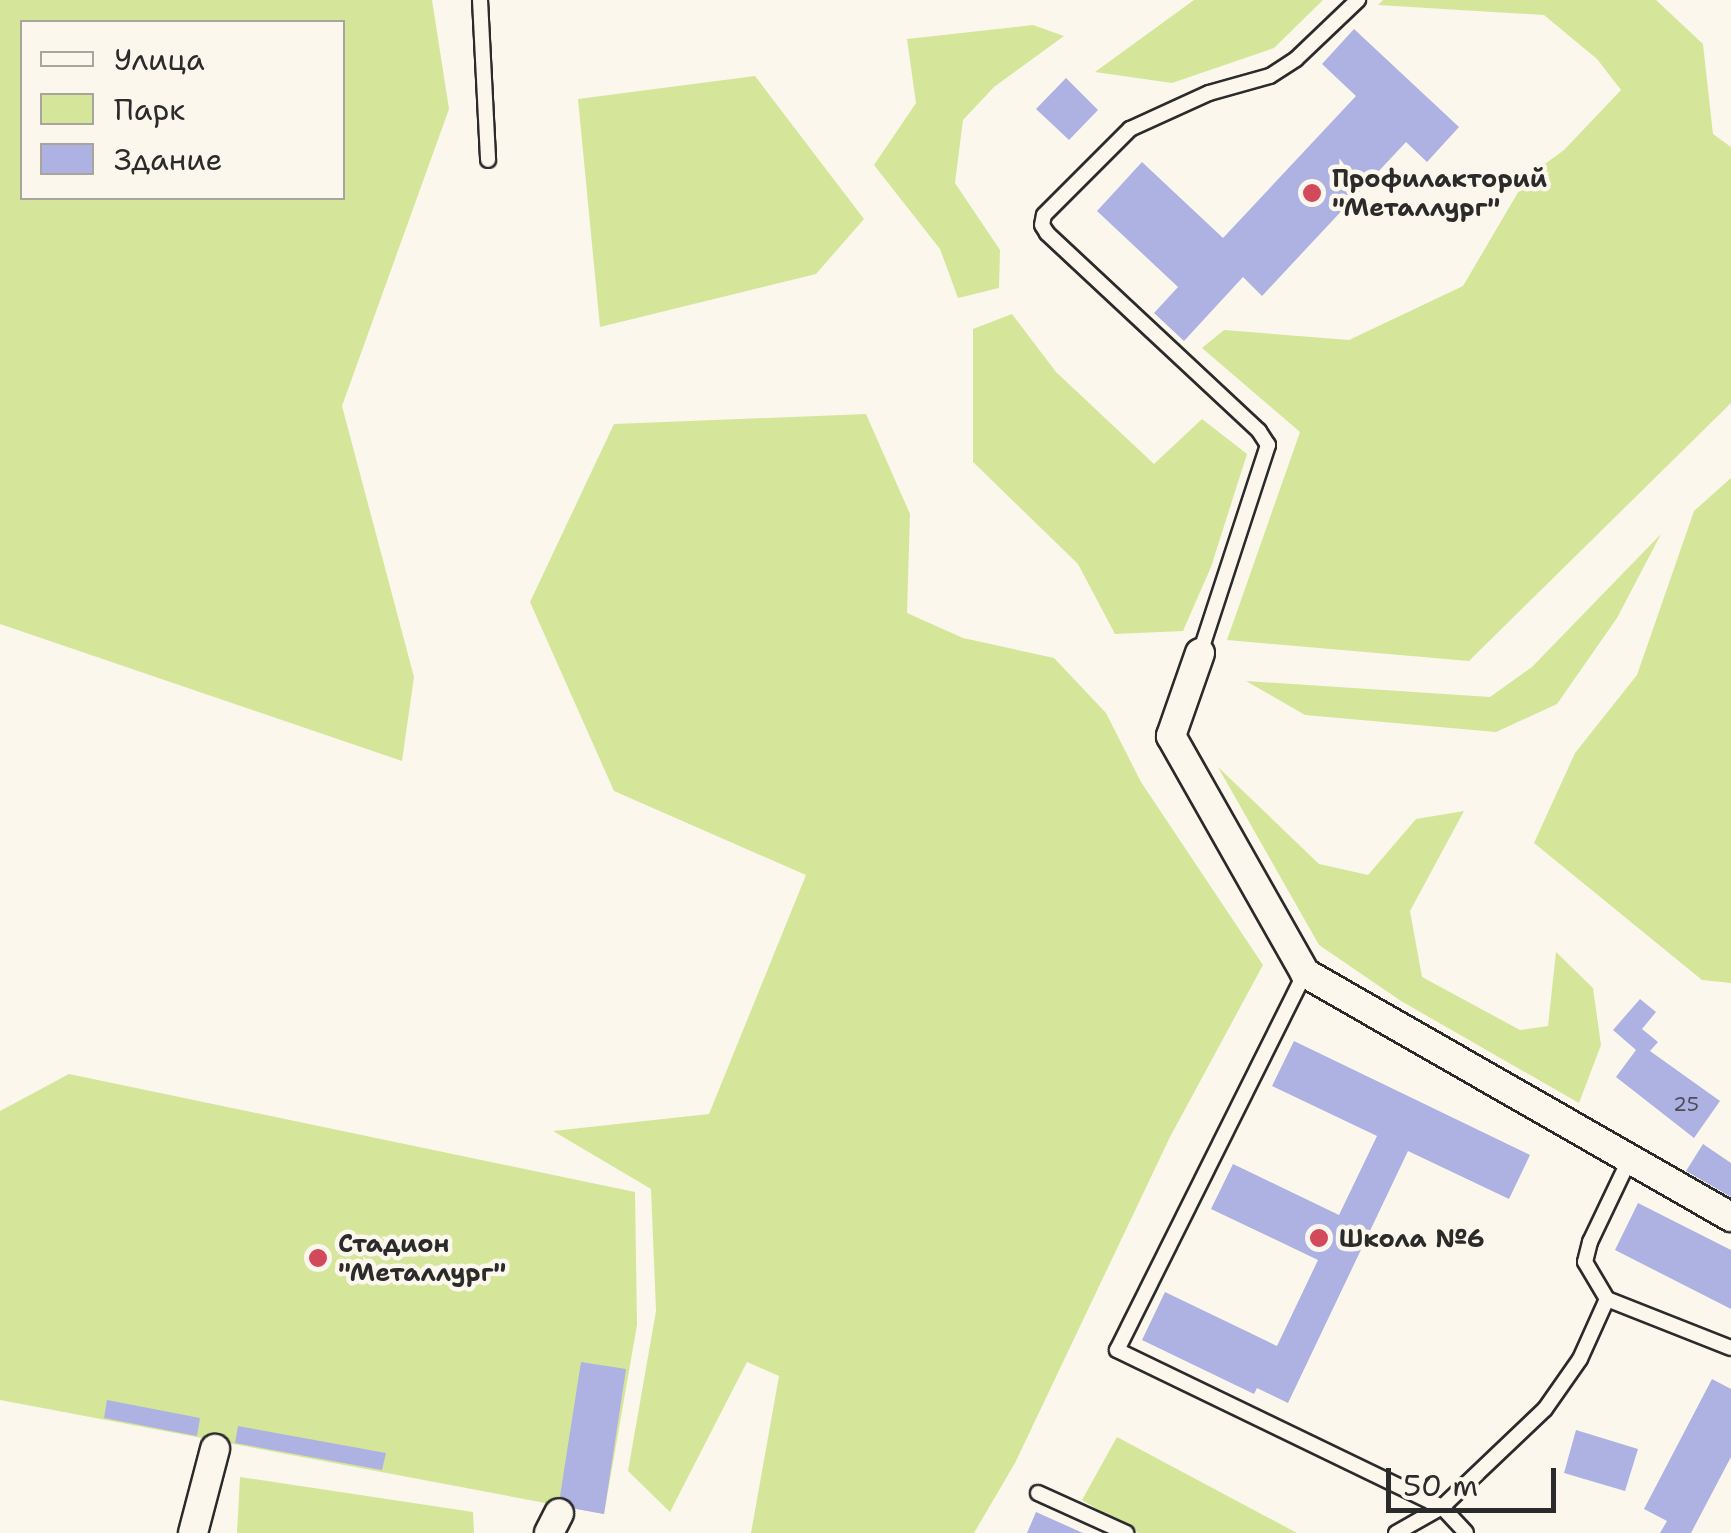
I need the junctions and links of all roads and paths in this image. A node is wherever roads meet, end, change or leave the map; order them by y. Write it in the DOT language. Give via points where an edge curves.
graph roads {
  1 [pos="480,0"];
  2 [pos="1358,0"];
  3 [pos="488,160"];
  4 [pos="1200,654"];
  5 [pos="1305,974"];
  6 [pos="1630,1157"];
  7 [pos="1731,1218"];
  8 [pos="1607,1299"];
  9 [pos="1731,1348"];
  10 [pos="215,1448"];
  11 [pos="1038,1493"];
  12 [pos="1442,1506"];
  13 [pos="194,1533"];
  14 [pos="1126,1533"];
  15 [pos="1396,1533"];
  16 [pos="1466,1533"];
  1 -- 3 [label="lane"];
  2 -- 4 [label="lane" via="1270,76 1209,93 1130,129 1044,215 1042,225 1268,445"];
  4 -- 5 [label="street" via="1170,736"];
  5 -- 6 [label="street"];
  5 -- 12 [label="lane" via="1118,1350"];
  6 -- 7 [label="street"];
  6 -- 8 [label="lane" via="1585,1262"];
  8 -- 9 [label="lane"];
  8 -- 12 [label="lane" via="1580,1359 1545,1409"];
  10 -- 13 [label="street"];
  11 -- 14 [label="lane"];
  12 -- 15 [label="lane"];
  12 -- 16 [label="lane"];
}
